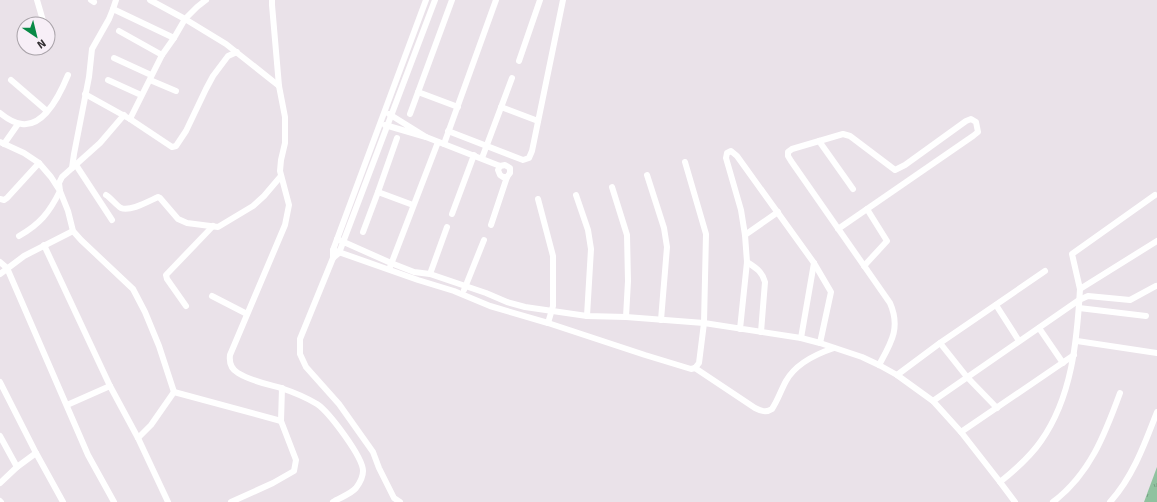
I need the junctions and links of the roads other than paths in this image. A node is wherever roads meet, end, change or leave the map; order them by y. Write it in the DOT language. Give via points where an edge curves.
graph roads {
  1 [pos="36,0"];
  2 [pos="116,0"];
  3 [pos="150,0"];
  4 [pos="206,0"];
  5 [pos="272,0"];
  6 [pos="426,0"];
  7 [pos="435,0"];
  8 [pos="452,0"];
  9 [pos="494,0"];
  10 [pos="540,0"];
  11 [pos="564,0"];
  12 [pos="113,9"];
  13 [pos="41,16"];
  14 [pos="185,19"];
  15 [pos="119,32"];
  16 [pos="174,38"];
  17 [pos="237,52"];
  18 [pos="162,55"];
  19 [pos="114,58"];
  20 [pos="519,61"];
  21 [pos="68,75"];
  22 [pos="150,77"];
  23 [pos="512,78"];
  24 [pos="11,80"];
  25 [pos="108,80"];
  26 [pos="279,86"];
  27 [pos="176,91"];
  28 [pos="418,92"];
  29 [pos="85,94"];
  30 [pos="141,95"];
  31 [pos="458,107"];
  32 [pos="501,107"];
  33 [pos="47,111"];
  34 [pos="384,112"];
  35 [pos="0,113"];
  36 [pos="410,114"];
  37 [pos="124,115"];
  38 [pos="392,115"];
  39 [pos="130,118"];
  40 [pos="538,121"];
  41 [pos="380,123"];
  42 [pos="18,124"];
  43 [pos="388,126"];
  44 [pos="448,131"];
  45 [pos="426,137"];
  46 [pos="397,138"];
  47 [pos="819,141"];
  48 [pos="2,143"];
  49 [pos="441,143"];
  50 [pos="487,146"];
  51 [pos="474,155"];
  52 [pos="482,158"];
  53 [pos="685,162"];
  54 [pos="39,163"];
  55 [pos="500,166"];
  56 [pos="74,167"];
  57 [pos="647,175"];
  58 [pos="281,176"];
  59 [pos="507,177"];
  60 [pos="612,187"];
  61 [pos="852,189"];
  62 [pos="60,191"];
  63 [pos="378,192"];
  64 [pos="106,194"];
  65 [pos="576,194"];
  66 [pos="1155,195"];
  67 [pos="0,199"];
  68 [pos="538,199"];
  69 [pos="413,205"];
  70 [pos="867,209"];
  71 [pos="778,212"];
  72 [pos="452,214"];
  73 [pos="112,220"];
  74 [pos="491,225"];
  75 [pos="213,226"];
  76 [pos="447,227"];
  77 [pos="838,229"];
  78 [pos="73,231"];
  79 [pos="363,232"];
  80 [pos="745,234"];
  81 [pos="19,236"];
  82 [pos="337,239"];
  83 [pos="484,240"];
  84 [pos="344,241"];
  85 [pos="1157,241"];
  86 [pos="44,245"];
  87 [pos="333,250"];
  88 [pos="339,253"];
  89 [pos="333,258"];
  90 [pos="0,262"];
  91 [pos="747,262"];
  92 [pos="391,263"];
  93 [pos="814,263"];
  94 [pos="864,266"];
  95 [pos="6,268"];
  96 [pos="388,270"];
  97 [pos="1045,271"];
  98 [pos="0,274"];
  99 [pos="430,274"];
  100 [pos="466,286"];
  101 [pos="1156,286"];
  102 [pos="1080,289"];
  103 [pos="462,294"];
  104 [pos="212,296"];
  105 [pos="1079,300"];
  106 [pos="996,305"];
  107 [pos="186,306"];
  108 [pos="1079,308"];
  109 [pos="552,311"];
  110 [pos="247,314"];
  111 [pos="587,316"];
  112 [pos="1146,316"];
  113 [pos="626,317"];
  114 [pos="661,320"];
  115 [pos="548,323"];
  116 [pos="704,323"];
  117 [pos="740,328"];
  118 [pos="1040,328"];
  119 [pos="761,332"];
  120 [pos="801,338"];
  121 [pos="1019,341"];
  122 [pos="1077,341"];
  123 [pos="820,343"];
  124 [pos="940,343"];
  125 [pos="834,348"];
  126 [pos="1157,353"];
  127 [pos="1074,356"];
  128 [pos="1063,363"];
  129 [pos="879,365"];
  130 [pos="695,368"];
  131 [pos="897,375"];
  132 [pos="967,377"];
  133 [pos="0,382"];
  134 [pos="110,386"];
  135 [pos="282,388"];
  136 [pos="174,392"];
  137 [pos="1120,392"];
  138 [pos="933,401"];
  139 [pos="67,404"];
  140 [pos="997,408"];
  141 [pos="1157,412"];
  142 [pos="281,421"];
  143 [pos="961,432"];
  144 [pos="0,436"];
  145 [pos="138,438"];
  146 [pos="36,453"];
  147 [pos="17,467"];
  148 [pos="1000,482"];
  149 [pos="0,483"];
  150 [pos="63,502"];
  151 [pos="114,502"];
  152 [pos="168,502"];
  153 [pos="231,502"];
  154 [pos="333,502"];
  155 [pos="400,502"];
  156 [pos="1015,502"];
  157 [pos="1053,502"];
  158 [pos="1110,502"];
  1 -- 13 [label="street"];
  2 -- 12 [label="street"];
  3 -- 14 [label="street"];
  4 -- 14 [label="street"];
  5 -- 26 [label="street"];
  6 -- 34 [label="street"];
  7 -- 38 [label="street"];
  8 -- 28 [label="street"];
  9 -- 31 [label="street"];
  10 -- 20 [label="street"];
  11 -- 40 [label="street"];
  12 -- 16 [label="street"];
  12 -- 29 [label="street" via="92,49"];
  14 -- 16 [label="street"];
  14 -- 17 [label="street"];
  15 -- 18 [label="street"];
  16 -- 18 [label="street"];
  17 -- 26 [label="street"];
  17 -- 39 [label="street" via="228,56 213,76 176,146 172,146"];
  18 -- 22 [label="street"];
  19 -- 22 [label="street"];
  21 -- 33 [label="street" via="59,97"];
  22 -- 27 [label="street"];
  22 -- 30 [label="street"];
  23 -- 32 [label="street"];
  24 -- 33 [label="street"];
  25 -- 30 [label="street"];
  26 -- 58 [label="street" via="286,131"];
  28 -- 31 [label="street"];
  28 -- 36 [label="street"];
  29 -- 37 [label="street"];
  29 -- 56 [label="street"];
  30 -- 39 [label="street"];
  31 -- 44 [label="street"];
  32 -- 40 [label="street"];
  32 -- 50 [label="street"];
  33 -- 42 [label="street" via="36,122"];
  34 -- 38 [label="street"];
  34 -- 41 [label="street"];
  35 -- 42 [label="street"];
  37 -- 39 [label="street"];
  37 -- 56 [label="street" via="100,143"];
  38 -- 43 [label="street"];
  38 -- 45 [label="street"];
  40 -- 50 [label="street" via="532,151 527,160"];
  41 -- 43 [label="street"];
  41 -- 82 [label="street"];
  42 -- 48 [label="street"];
  43 -- 45 [label="street"];
  43 -- 84 [label="street"];
  44 -- 49 [label="street"];
  44 -- 50 [label="street"];
  45 -- 49 [label="street"];
  46 -- 63 [label="street"];
  47 -- 61 [label="street"];
  47 -- 70 [label="street" via="843,134 850,136 896,170 966,121 971,119 976,122 978,132 973,136"];
  47 -- 77 [label="street" via="792,149 788,156"];
  48 -- 54 [label="street"];
  49 -- 51 [label="street"];
  49 -- 69 [label="street"];
  50 -- 52 [label="street"];
  51 -- 52 [label="street"];
  51 -- 72 [label="street"];
  52 -- 55 [label="street"];
  53 -- 116 [label="street" via="706,234"];
  54 -- 62 [label="street"];
  54 -- 67 [label="street" via="7,198"];
  55 -- 59 [label="street" via="498,172"];
  55 -- 59 [label="street" via="510,168"];
  56 -- 62 [label="street" via="58,183"];
  56 -- 73 [label="street"];
  57 -- 114 [label="street" via="667,247"];
  58 -- 75 [label="street" via="253,206 218,227"];
  58 -- 110 [label="street" via="289,205 288,213"];
  59 -- 74 [label="street"];
  60 -- 113 [label="street" via="627,235"];
  62 -- 78 [label="street"];
  62 -- 81 [label="street" via="42,220"];
  63 -- 69 [label="street"];
  63 -- 79 [label="street"];
  64 -- 75 [label="street" via="121,208 128,209 158,197 178,219 187,223"];
  65 -- 111 [label="street" via="588,230 591,249"];
  66 -- 102 [label="street" via="1072,254"];
  68 -- 109 [label="street" via="553,256"];
  69 -- 92 [label="street"];
  70 -- 77 [label="street"];
  70 -- 94 [label="street" via="887,241"];
  71 -- 80 [label="street"];
  71 -- 80 [label="street" via="734,152 727,153 726,158"];
  71 -- 93 [label="street"];
  75 -- 107 [label="street" via="166,275"];
  76 -- 99 [label="street"];
  77 -- 94 [label="street"];
  78 -- 86 [label="street"];
  78 -- 136 [label="street" via="133,289 146,312"];
  80 -- 91 [label="street"];
  82 -- 84 [label="street"];
  82 -- 87 [label="street"];
  83 -- 100 [label="street"];
  84 -- 88 [label="street"];
  84 -- 92 [label="street"];
  85 -- 102 [label="street"];
  86 -- 95 [label="street"];
  86 -- 134 [label="street"];
  87 -- 88 [label="street"];
  87 -- 89 [label="street"];
  88 -- 89 [label="street"];
  88 -- 96 [label="street"];
  89 -- 155 [label="street" via="300,339 300,354 306,367 338,404 373,452 394,498"];
  90 -- 95 [label="street"];
  91 -- 117 [label="street"];
  91 -- 119 [label="street" via="760,270 765,282"];
  92 -- 96 [label="street"];
  92 -- 99 [label="street" via="414,272"];
  93 -- 120 [label="street"];
  93 -- 123 [label="street" via="831,292"];
  94 -- 129 [label="street" via="890,303 895,319 894,336"];
  95 -- 98 [label="street"];
  95 -- 139 [label="street"];
  96 -- 103 [label="street"];
  97 -- 106 [label="street"];
  99 -- 100 [label="street"];
  100 -- 103 [label="street"];
  100 -- 109 [label="street" via="507,302"];
  101 -- 105 [label="street" via="1130,300 1088,296"];
  102 -- 105 [label="street"];
  103 -- 115 [label="street" via="490,306"];
  104 -- 110 [label="street"];
  105 -- 108 [label="street"];
  105 -- 118 [label="street"];
  106 -- 121 [label="street"];
  106 -- 124 [label="street"];
  108 -- 112 [label="street"];
  108 -- 122 [label="street"];
  109 -- 111 [label="street"];
  109 -- 115 [label="street"];
  110 -- 135 [label="street" via="230,355 232,368 256,382"];
  111 -- 113 [label="street"];
  113 -- 114 [label="street"];
  114 -- 116 [label="street"];
  115 -- 130 [label="street" via="673,364"];
  116 -- 117 [label="street"];
  116 -- 130 [label="street" via="699,363"];
  117 -- 119 [label="street"];
  118 -- 121 [label="street"];
  118 -- 128 [label="street"];
  119 -- 120 [label="street"];
  120 -- 123 [label="street"];
  121 -- 132 [label="street"];
  122 -- 126 [label="street"];
  122 -- 127 [label="street"];
  123 -- 125 [label="street"];
  124 -- 131 [label="street"];
  124 -- 132 [label="street"];
  125 -- 129 [label="street"];
  125 -- 130 [label="street" via="816,354 789,375 772,409 766,411 755,408"];
  127 -- 128 [label="street"];
  127 -- 148 [label="street" via="1066,387 1050,427 1032,453"];
  128 -- 140 [label="street"];
  129 -- 131 [label="street"];
  131 -- 138 [label="street"];
  132 -- 138 [label="street"];
  132 -- 140 [label="street"];
  133 -- 146 [label="street"];
  134 -- 139 [label="street"];
  134 -- 145 [label="street"];
  135 -- 142 [label="street"];
  135 -- 154 [label="street" via="318,405 359,458 363,471 356,489"];
  136 -- 142 [label="street"];
  136 -- 145 [label="street" via="151,425"];
  137 -- 157 [label="street" via="1094,454 1075,482"];
  138 -- 143 [label="street"];
  139 -- 151 [label="street" via="88,455"];
  140 -- 143 [label="street"];
  141 -- 158 [label="street" via="1136,464"];
  142 -- 153 [label="street" via="296,460 294,470"];
  143 -- 148 [label="street"];
  144 -- 147 [label="street"];
  145 -- 152 [label="street"];
  146 -- 147 [label="street"];
  146 -- 150 [label="street"];
  147 -- 149 [label="street"];
  148 -- 156 [label="street"];
}
